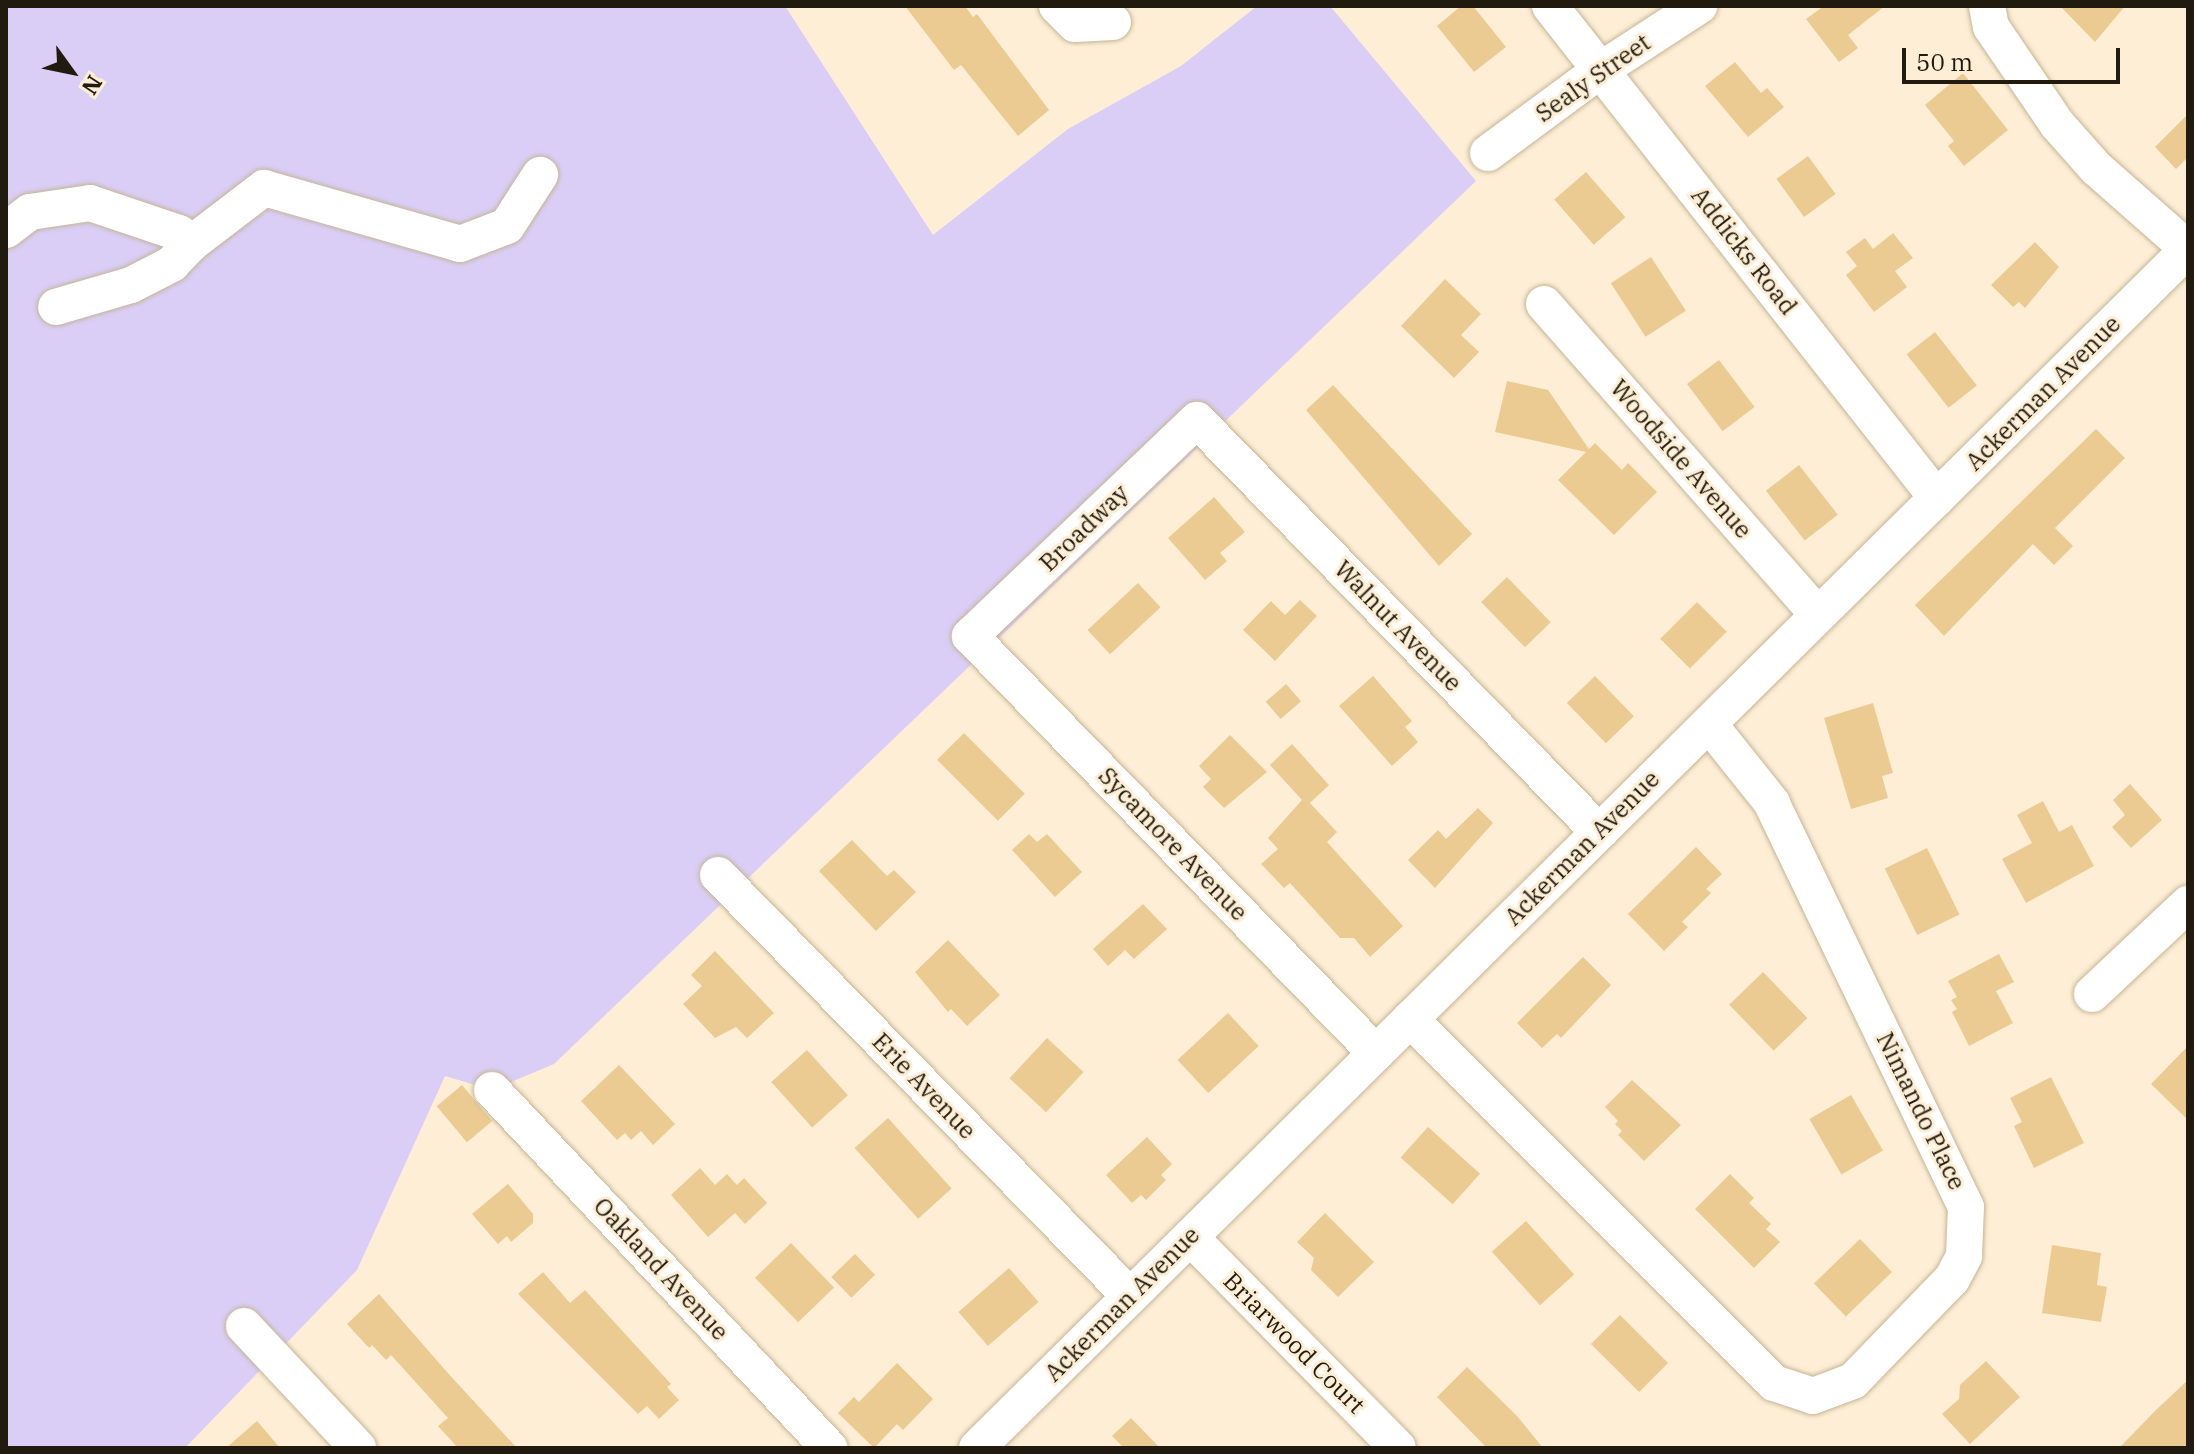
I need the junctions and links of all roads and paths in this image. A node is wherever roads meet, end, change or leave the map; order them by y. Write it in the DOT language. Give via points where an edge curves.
graph roads {
  1 [pos="1057,6"];
  2 [pos="1550,6"];
  3 [pos="1699,6"];
  4 [pos="1987,6"];
  5 [pos="1113,22"];
  6 [pos="1602,69"];
  7 [pos="1488,153"];
  8 [pos="540,175"];
  9 [pos="6,230"];
  10 [pos="192,243"];
  11 [pos="2188,249"];
  12 [pos="1544,304"];
  13 [pos="56,307"];
  14 [pos="1197,420"];
  15 [pos="1937,498"];
  16 [pos="1818,615"];
  17 [pos="970,636"];
  18 [pos="1709,724"];
  19 [pos="1599,832"];
  20 [pos="718,875"];
  21 [pos="2188,904"];
  22 [pos="2092,994"];
  23 [pos="1410,1019"];
  24 [pos="1376,1053"];
  25 [pos="492,1090"];
  26 [pos="1190,1237"];
  27 [pos="1130,1296"];
  28 [pos="244,1326"];
  29 [pos="358,1448"];
  30 [pos="829,1448"];
  31 [pos="977,1448"];
  32 [pos="1398,1448"];
  1 -- 5 [label="street" via="1075,24"];
  2 -- 6 [label="street, Addicks Road"];
  3 -- 6 [label="street, Sealy Street"];
  4 -- 11 [label="street" via="1991,27 2057,124 2096,168"];
  6 -- 7 [label="street, Sealy Street"];
  6 -- 15 [label="street, Addicks Road"];
  8 -- 10 [label="street" via="507,226 460,244 264,188"];
  9 -- 10 [label="street" via="30,212 90,203 179,233"];
  10 -- 13 [label="street" via="172,264 131,285"];
  11 -- 15 [label="street, Ackerman Avenue"];
  12 -- 16 [label="street, Woodside Avenue"];
  14 -- 17 [label="street, Broadway"];
  14 -- 19 [label="street, Walnut Avenue"];
  15 -- 16 [label="street, Ackerman Avenue"];
  16 -- 18 [label="street, Ackerman Avenue"];
  17 -- 24 [label="street, Sycamore Avenue"];
  18 -- 19 [label="street, Ackerman Avenue"];
  18 -- 23 [label="street, Nimando Place" via="1772,803 1966,1207 1964,1256 1952,1279 1853,1381 1813,1396 1774,1383"];
  19 -- 23 [label="street, Ackerman Avenue"];
  20 -- 27 [label="street, Erie Avenue"];
  21 -- 22 [label="street"];
  23 -- 24 [label="street, Ackerman Avenue"];
  24 -- 26 [label="street, Ackerman Avenue"];
  25 -- 30 [label="street, Oakland Avenue"];
  26 -- 27 [label="street, Ackerman Avenue"];
  26 -- 32 [label="street, Briarwood Court"];
  27 -- 31 [label="street, Ackerman Avenue"];
  28 -- 29 [label="street"];
}
